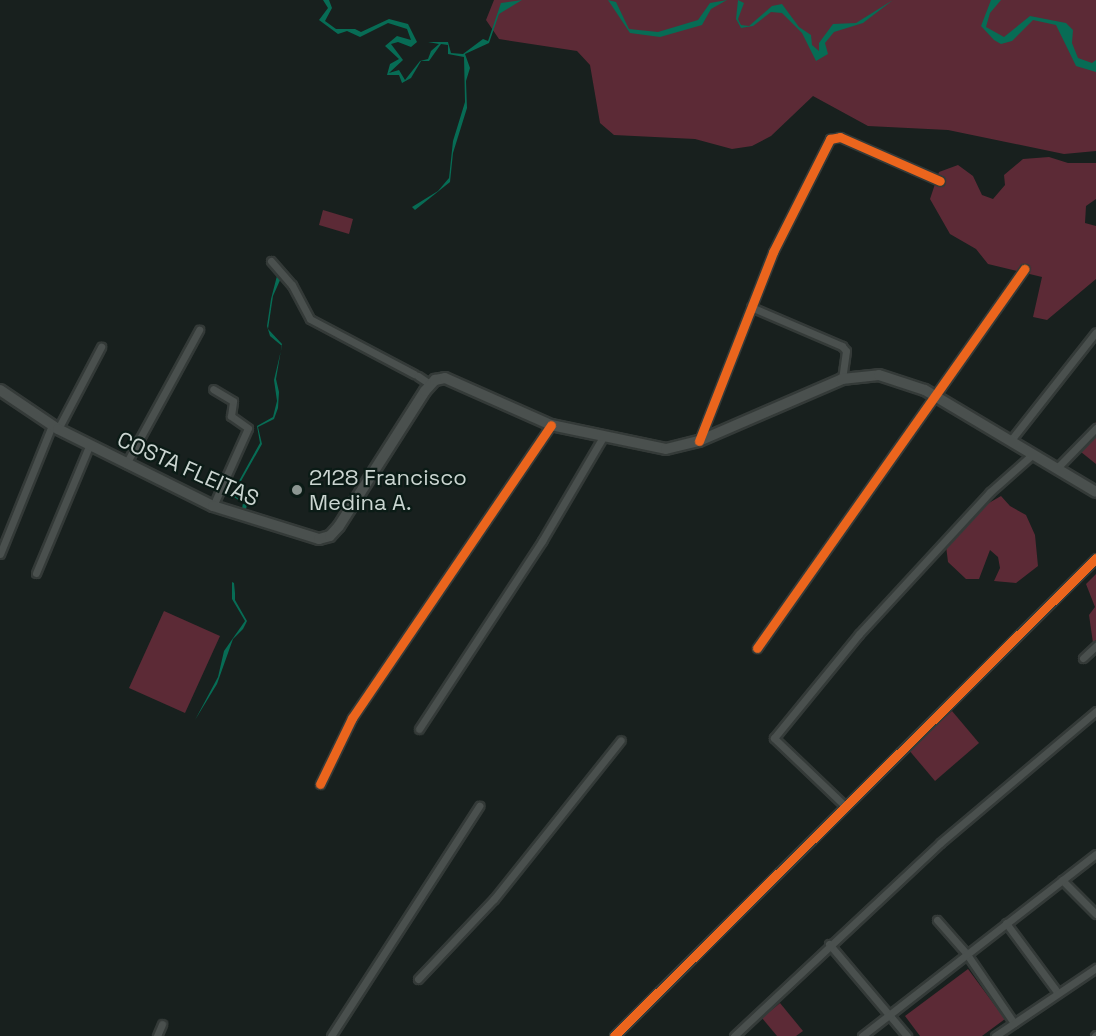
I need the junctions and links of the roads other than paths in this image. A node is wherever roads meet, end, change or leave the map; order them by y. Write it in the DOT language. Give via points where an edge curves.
graph roads {
  1 [pos="940,181"];
  2 [pos="271,261"];
  3 [pos="1024,269"];
  4 [pos="751,308"];
  5 [pos="199,330"];
  6 [pos="1096,332"];
  7 [pos="101,347"];
  8 [pos="842,379"];
  9 [pos="430,384"];
  10 [pos="213,389"];
  11 [pos="0,390"];
  12 [pos="934,395"];
  13 [pos="551,425"];
  14 [pos="55,427"];
  15 [pos="1096,428"];
  16 [pos="603,437"];
  17 [pos="1011,440"];
  18 [pos="699,441"];
  19 [pos="89,446"];
  20 [pos="1033,454"];
  21 [pos="126,464"];
  22 [pos="1056,468"];
  23 [pos="1095,489"];
  24 [pos="213,506"];
  25 [pos="0,554"];
  26 [pos="1096,558"];
  27 [pos="36,573"];
  28 [pos="1096,646"];
  29 [pos="757,648"];
  30 [pos="1083,658"];
  31 [pos="1096,711"];
  32 [pos="419,729"];
  33 [pos="621,740"];
  34 [pos="320,784"];
  35 [pos="844,805"];
  36 [pos="479,806"];
  37 [pos="1096,854"];
  38 [pos="1062,880"];
  39 [pos="1096,914"];
  40 [pos="937,920"];
  41 [pos="1006,923"];
  42 [pos="830,944"];
  43 [pos="966,953"];
  44 [pos="1096,968"];
  45 [pos="418,979"];
  46 [pos="1058,993"];
  47 [pos="889,1012"];
  48 [pos="1014,1023"];
  49 [pos="162,1024"];
  50 [pos="157,1036"];
  51 [pos="331,1036"];
  52 [pos="614,1036"];
  53 [pos="734,1036"];
  54 [pos="862,1036"];
  55 [pos="907,1036"];
  56 [pos="995,1036"];
  1 -- 4 [label="street" via="840,137 830,139 809,184 795,203"];
  2 -- 9 [label="street" via="310,319"];
  3 -- 12 [label="street"];
  4 -- 8 [label="street" via="842,346 846,351"];
  4 -- 18 [label="street"];
  5 -- 21 [label="street"];
  6 -- 17 [label="street"];
  7 -- 14 [label="street"];
  8 -- 12 [label="main road" via="879,375 907,381"];
  8 -- 18 [label="main road"];
  9 -- 13 [label="main road" via="448,379"];
  9 -- 24 [label="main road, COSTA FLEITAS" via="330,536 310,538"];
  10 -- 24 [label="street" via="232,401 231,416 248,428"];
  11 -- 14 [label="main road, COSTA FLEITAS"];
  12 -- 17 [label="main road"];
  12 -- 29 [label="street"];
  13 -- 16 [label="main road"];
  13 -- 34 [label="street" via="352,718"];
  14 -- 19 [label="main road, COSTA FLEITAS"];
  14 -- 25 [label="street"];
  15 -- 22 [label="street"];
  16 -- 18 [label="main road" via="662,449"];
  16 -- 32 [label="street" via="542,541"];
  17 -- 20 [label="main road"];
  19 -- 21 [label="main road, COSTA FLEITAS"];
  19 -- 27 [label="street"];
  20 -- 22 [label="main road"];
  20 -- 35 [label="street" via="990,492 866,625 774,738"];
  21 -- 24 [label="main road, COSTA FLEITAS"];
  22 -- 23 [label="main road"];
  26 -- 35 [label="street"];
  28 -- 30 [label="street"];
  31 -- 42 [label="street" via="940,843"];
  33 -- 45 [label="street" via="494,899"];
  35 -- 52 [label="street"];
  36 -- 51 [label="street"];
  37 -- 38 [label="street"];
  38 -- 39 [label="street"];
  38 -- 41 [label="street"];
  40 -- 43 [label="street"];
  41 -- 43 [label="street"];
  41 -- 46 [label="street"];
  42 -- 47 [label="street"];
  42 -- 53 [label="street"];
  43 -- 47 [label="street"];
  43 -- 48 [label="street"];
  44 -- 46 [label="street"];
  46 -- 48 [label="street"];
  47 -- 54 [label="street"];
  47 -- 55 [label="street"];
  48 -- 56 [label="street"];
  49 -- 50 [label="street"];
}
